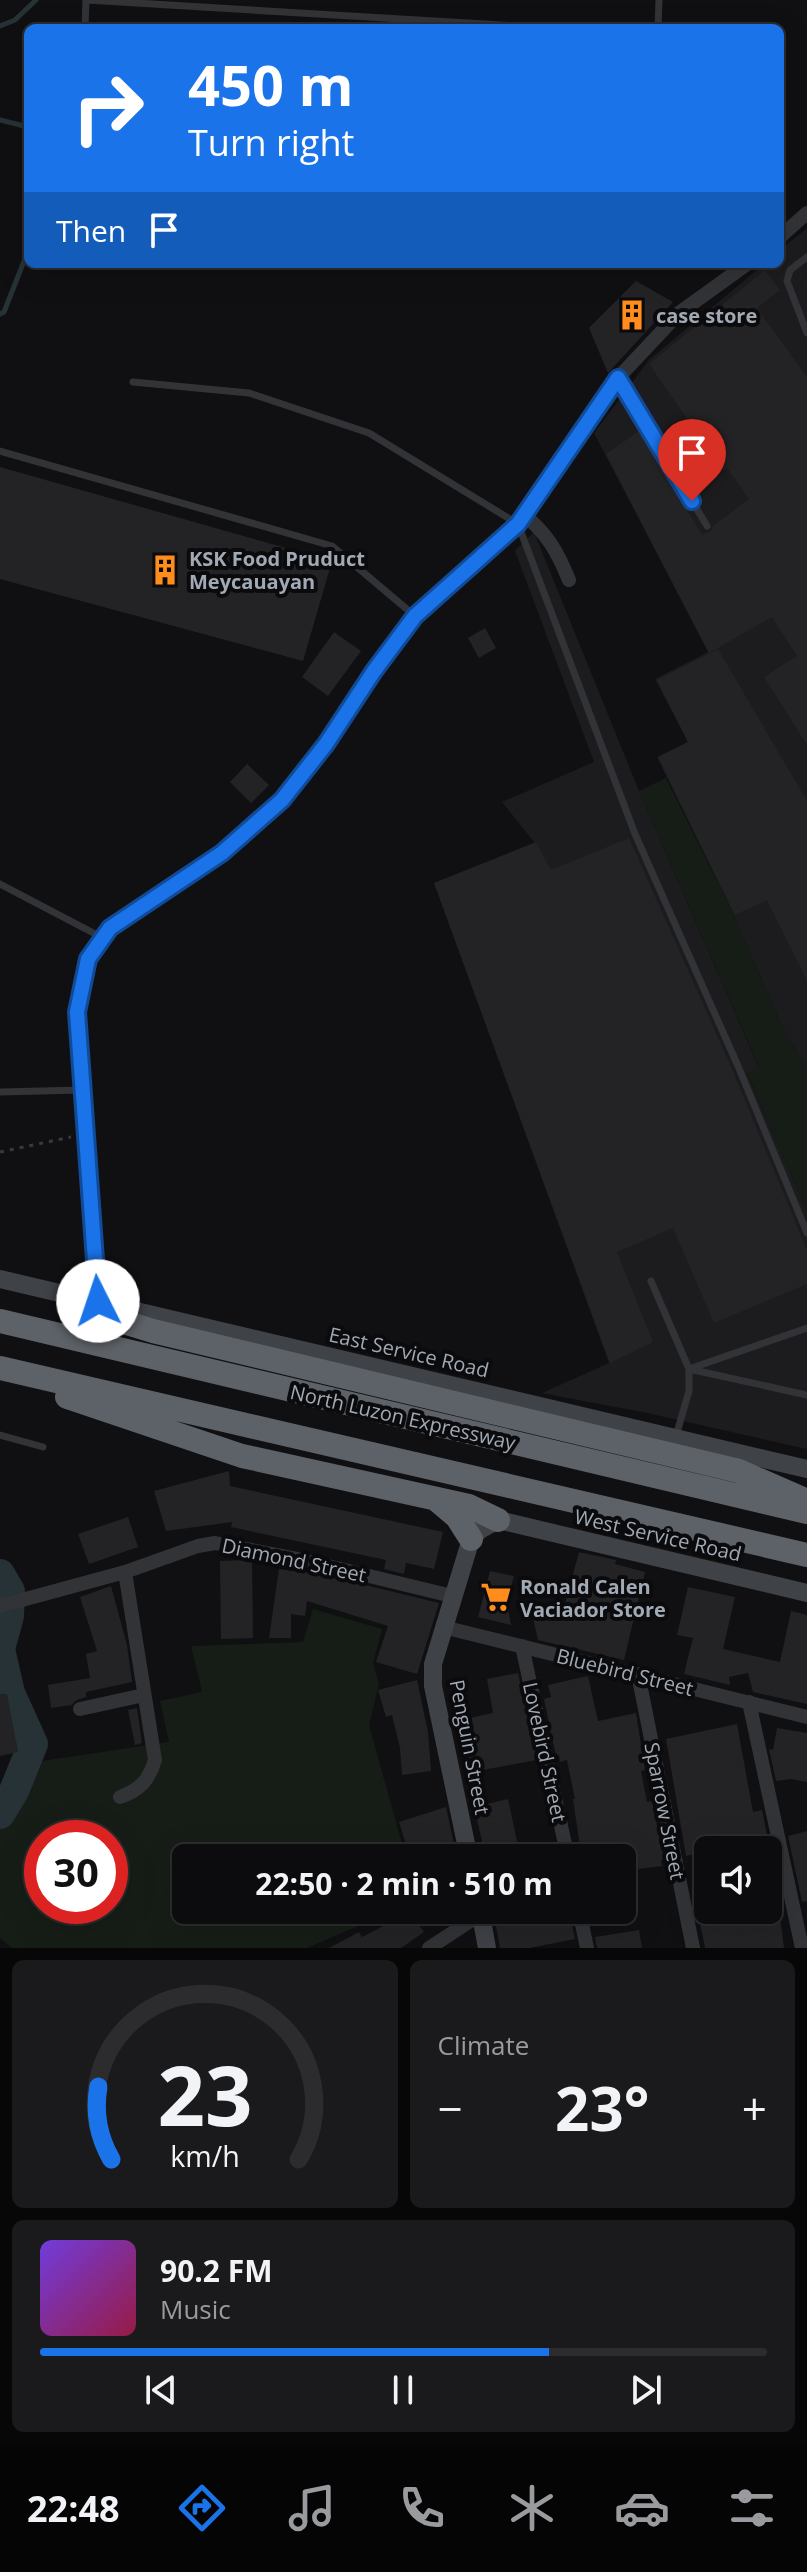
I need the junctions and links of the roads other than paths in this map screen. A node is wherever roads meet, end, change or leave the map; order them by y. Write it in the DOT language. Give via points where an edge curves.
graph roads {
  1 [pos="659,0"];
  2 [pos="85,24"];
  3 [pos="484,24"];
  4 [pos="658,24"];
  5 [pos="807,213"];
  6 [pos="784,233"];
  7 [pos="807,257"];
  8 [pos="741,268"];
  9 [pos="807,333"];
  10 [pos="618,378"];
  11 [pos="133,382"];
  12 [pos="0,451"];
  13 [pos="521,519"];
  14 [pos="707,526"];
  15 [pos="569,580"];
  16 [pos="415,616"];
  17 [pos="0,884"];
  18 [pos="103,938"];
  19 [pos="83,1090"];
  20 [pos="0,1092"];
  21 [pos="807,1233"];
  22 [pos="0,1279"];
  23 [pos="651,1281"];
  24 [pos="98,1301"];
  25 [pos="0,1321"];
  26 [pos="807,1328"];
  27 [pos="0,1368"];
  28 [pos="689,1369"];
  29 [pos="0,1374"];
  30 [pos="807,1395"];
  31 [pos="0,1435"];
  32 [pos="675,1438"];
  33 [pos="43,1447"];
  34 [pos="807,1469"];
  35 [pos="435,1498"];
  36 [pos="807,1501"];
  37 [pos="807,1512"];
  38 [pos="498,1520"];
  39 [pos="471,1539"];
  40 [pos="807,1555"];
  41 [pos="125,1572"];
  42 [pos="807,1593"];
  43 [pos="452,1596"];
  44 [pos="0,1606"];
  45 [pos="443,1627"];
  46 [pos="522,1646"];
  47 [pos="638,1674"];
  48 [pos="144,1695"];
  49 [pos="749,1702"];
  50 [pos="80,1709"];
  51 [pos="807,1717"];
  52 [pos="120,1797"];
  53 [pos="466,1844"];
  54 [pos="565,1844"];
  55 [pos="463,1924"];
  56 [pos="482,1924"];
  57 [pos="582,1924"];
  58 [pos="429,1948"];
  59 [pos="487,1948"];
  60 [pos="587,1948"];
  61 [pos="693,1948"];
  62 [pos="802,1948"];
  1 -- 4 [label="lane"];
  2 -- 3 [label="lane" via="86,0"];
  5 -- 6 [label="street"];
  7 -- 9 [label="lane" via="790,270 787,281"];
  8 -- 10 [label="street" via="679,313"];
  10 -- 13 [label="street"];
  10 -- 14 [label="lane"];
  11 -- 13 [label="lane" via="249,393 369,433"];
  12 -- 16 [label="lane" via="332,546"];
  13 -- 15 [label="street" via="540,527"];
  13 -- 16 [label="street"];
  13 -- 21 [label="lane" via="635,834"];
  16 -- 18 [label="street" via="282,800 222,853 110,928"];
  17 -- 18 [label="lane"];
  18 -- 19 [label="street" via="88,959 77,1012"];
  19 -- 20 [label="lane"];
  19 -- 24 [label="street"];
  22 -- 24 [label="main road, East Service Road"];
  23 -- 28 [label="lane"];
  24 -- 32 [label="main road, East Service Road"];
  24 -- 36 [label="highway" via="127,1323 153,1331 739,1471"];
  25 -- 37 [label="highway, North Luzon Expressway"];
  26 -- 28 [label="lane"];
  27 -- 40 [label="highway, North Luzon Expressway"];
  28 -- 30 [label="lane"];
  28 -- 32 [label="lane" via="689,1391"];
  29 -- 35 [label="highway" via="242,1456"];
  31 -- 33 [label="lane"];
  32 -- 34 [label="main road, East Service Road"];
  35 -- 38 [label="highway"];
  35 -- 39 [label="highway"];
  38 -- 39 [label="main road"];
  38 -- 42 [label="main road, West Service Road"];
  39 -- 43 [label="main road, Penguin Street"];
  41 -- 43 [label="street, Diamond Street" via="215,1543"];
  41 -- 44 [label="street, Diamond Street"];
  41 -- 48 [label="street"];
  43 -- 45 [label="main road, Penguin Street"];
  45 -- 46 [label="street, Bluebird Street"];
  45 -- 53 [label="main road, Penguin Street" via="433,1686"];
  46 -- 47 [label="street, Bluebird Street"];
  46 -- 54 [label="street, Lovebird Street"];
  47 -- 49 [label="street, Bluebird Street"];
  47 -- 61 [label="street, Sparrow Street"];
  48 -- 50 [label="street"];
  48 -- 52 [label="street" via="155,1760 150,1777 135,1792"];
  49 -- 51 [label="street, Bluebird Street"];
  49 -- 62 [label="street"];
  55 -- 58 [label="street"];
  56 -- 59 [label="main road"];
  57 -- 60 [label="street"];
}
